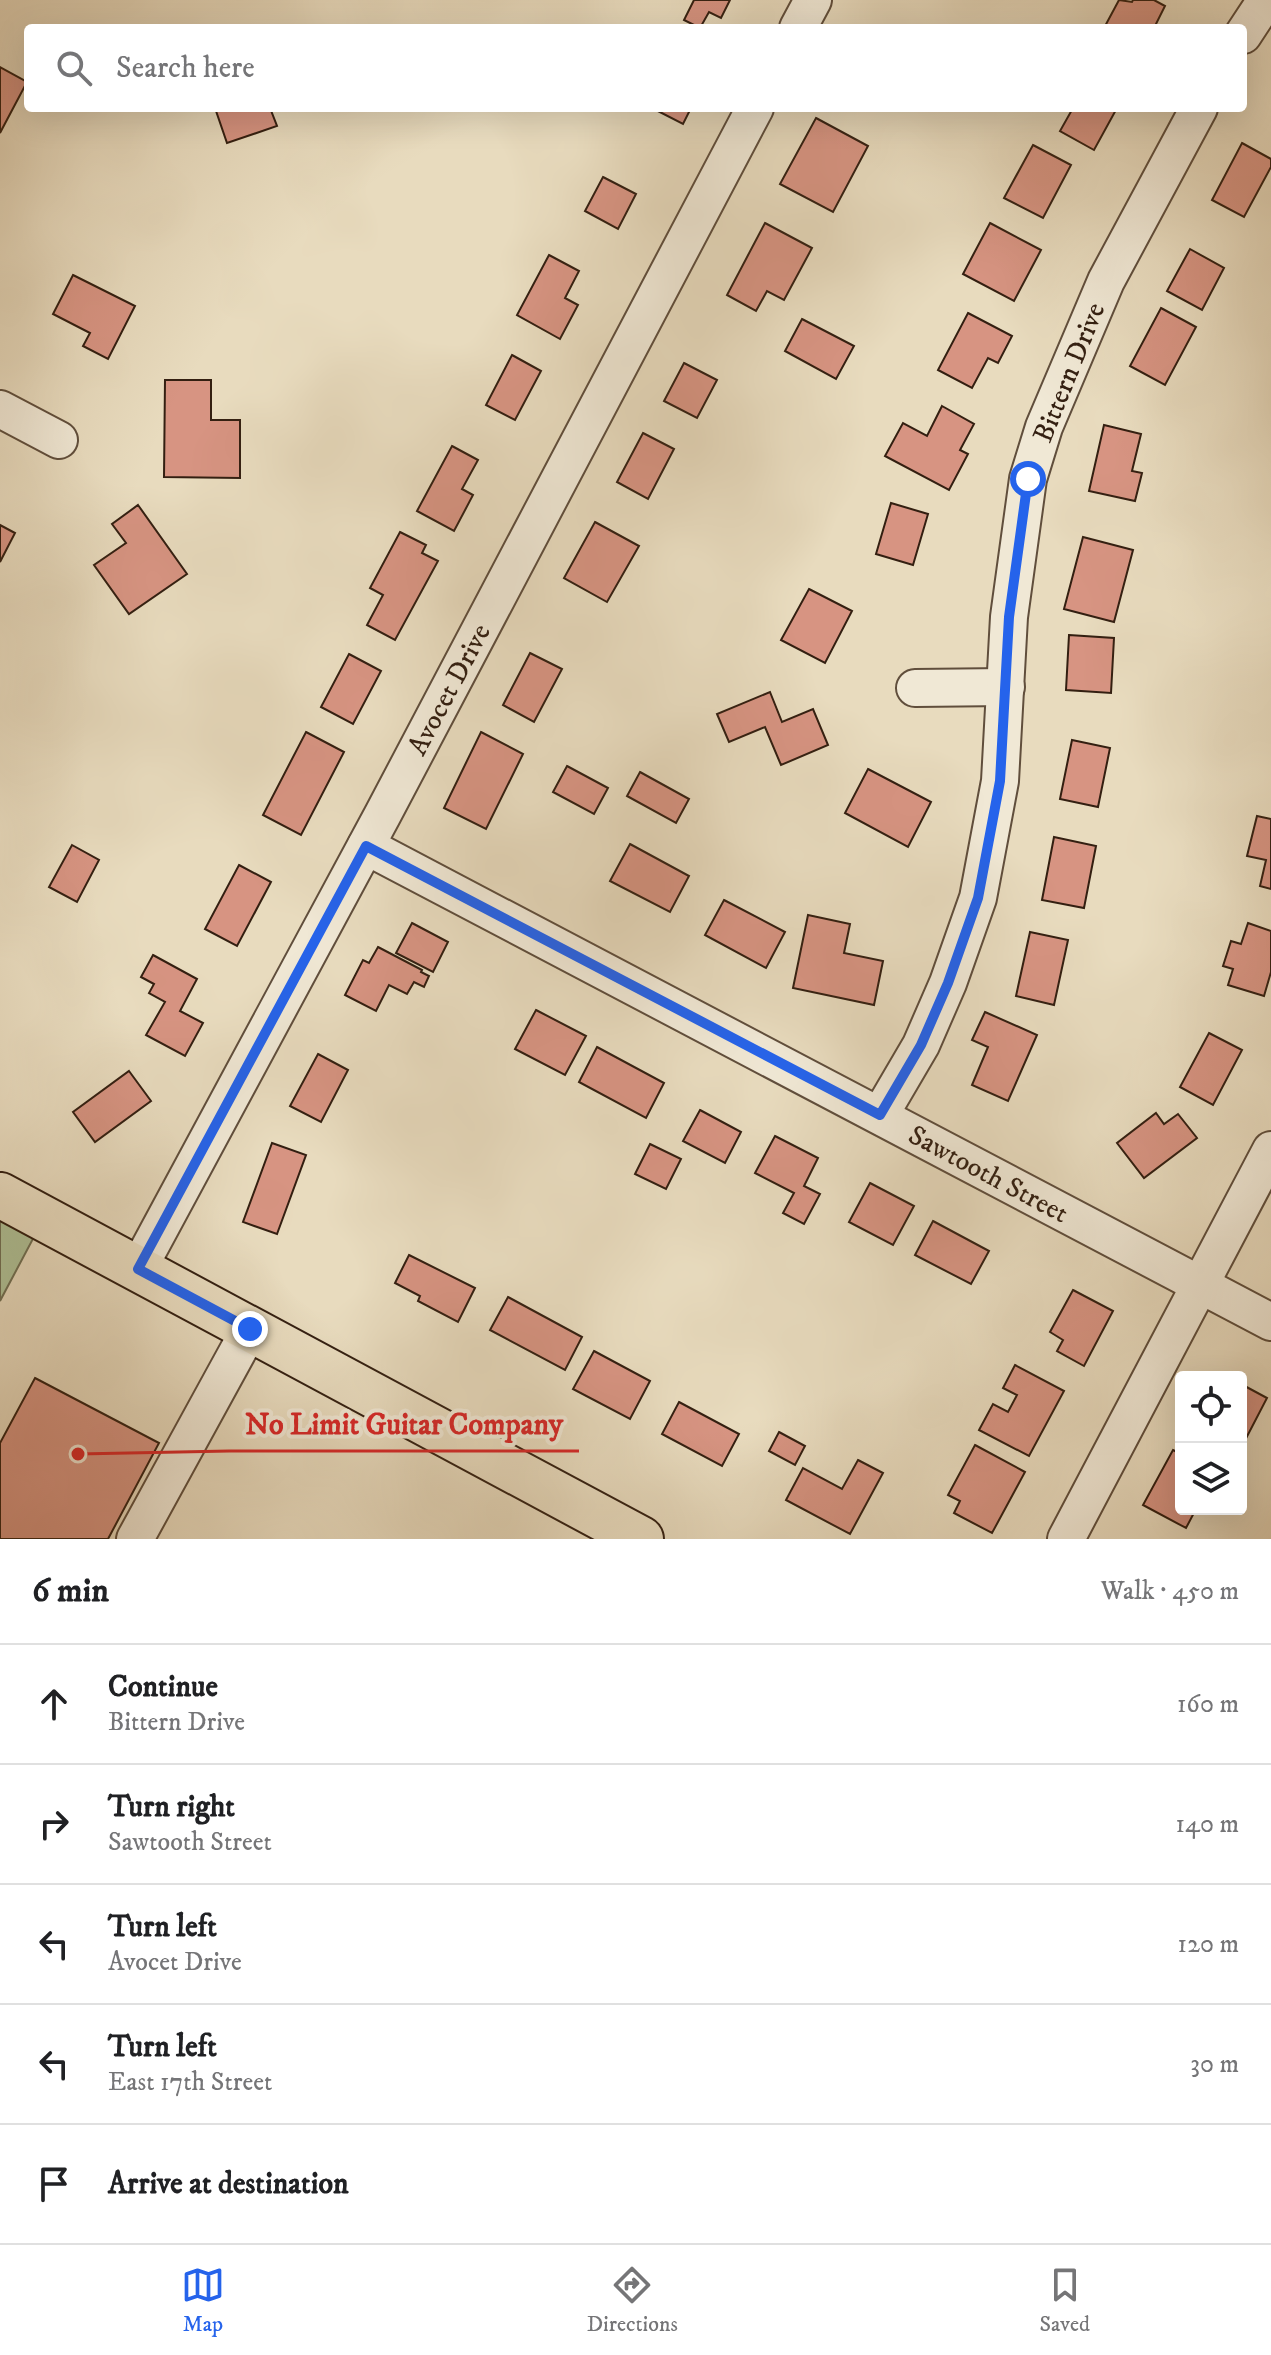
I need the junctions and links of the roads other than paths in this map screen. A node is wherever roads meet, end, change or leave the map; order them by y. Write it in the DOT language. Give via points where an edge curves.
graph roads {
  1 [pos="813,0"];
  2 [pos="1266,0"];
  3 [pos="800,24"];
  4 [pos="1247,29"];
  5 [pos="753,112"];
  6 [pos="1197,112"];
  7 [pos="0,409"];
  8 [pos="59,440"];
  9 [pos="1006,687"];
  10 [pos="915,688"];
  11 [pos="366,846"];
  12 [pos="880,1115"];
  13 [pos="1271,1150"];
  14 [pos="0,1195"];
  15 [pos="138,1269"];
  16 [pos="1199,1285"];
  17 [pos="1271,1322"];
  18 [pos="250,1329"];
  19 [pos="135,1539"];
  20 [pos="641,1539"];
  21 [pos="1066,1539"];
  1 -- 3 [label="street"];
  2 -- 4 [label="street"];
  5 -- 11 [label="street, Avocet Drive"];
  6 -- 9 [label="street, Bittern Drive" via="1106,281 1044,427 1028,479 1009,617"];
  7 -- 8 [label="street"];
  9 -- 10 [label="street"];
  9 -- 12 [label="street, Bittern Drive" via="1000,781 978,898 921,1045"];
  11 -- 12 [label="street, Sawtooth Street"];
  11 -- 15 [label="street, Avocet Drive"];
  12 -- 16 [label="street, Sawtooth Street"];
  13 -- 16 [label="street"];
  14 -- 15 [label="main road"];
  15 -- 18 [label="main road"];
  16 -- 17 [label="street, Sawtooth Street"];
  16 -- 21 [label="street"];
  18 -- 19 [label="street"];
  18 -- 20 [label="main road"];
}
